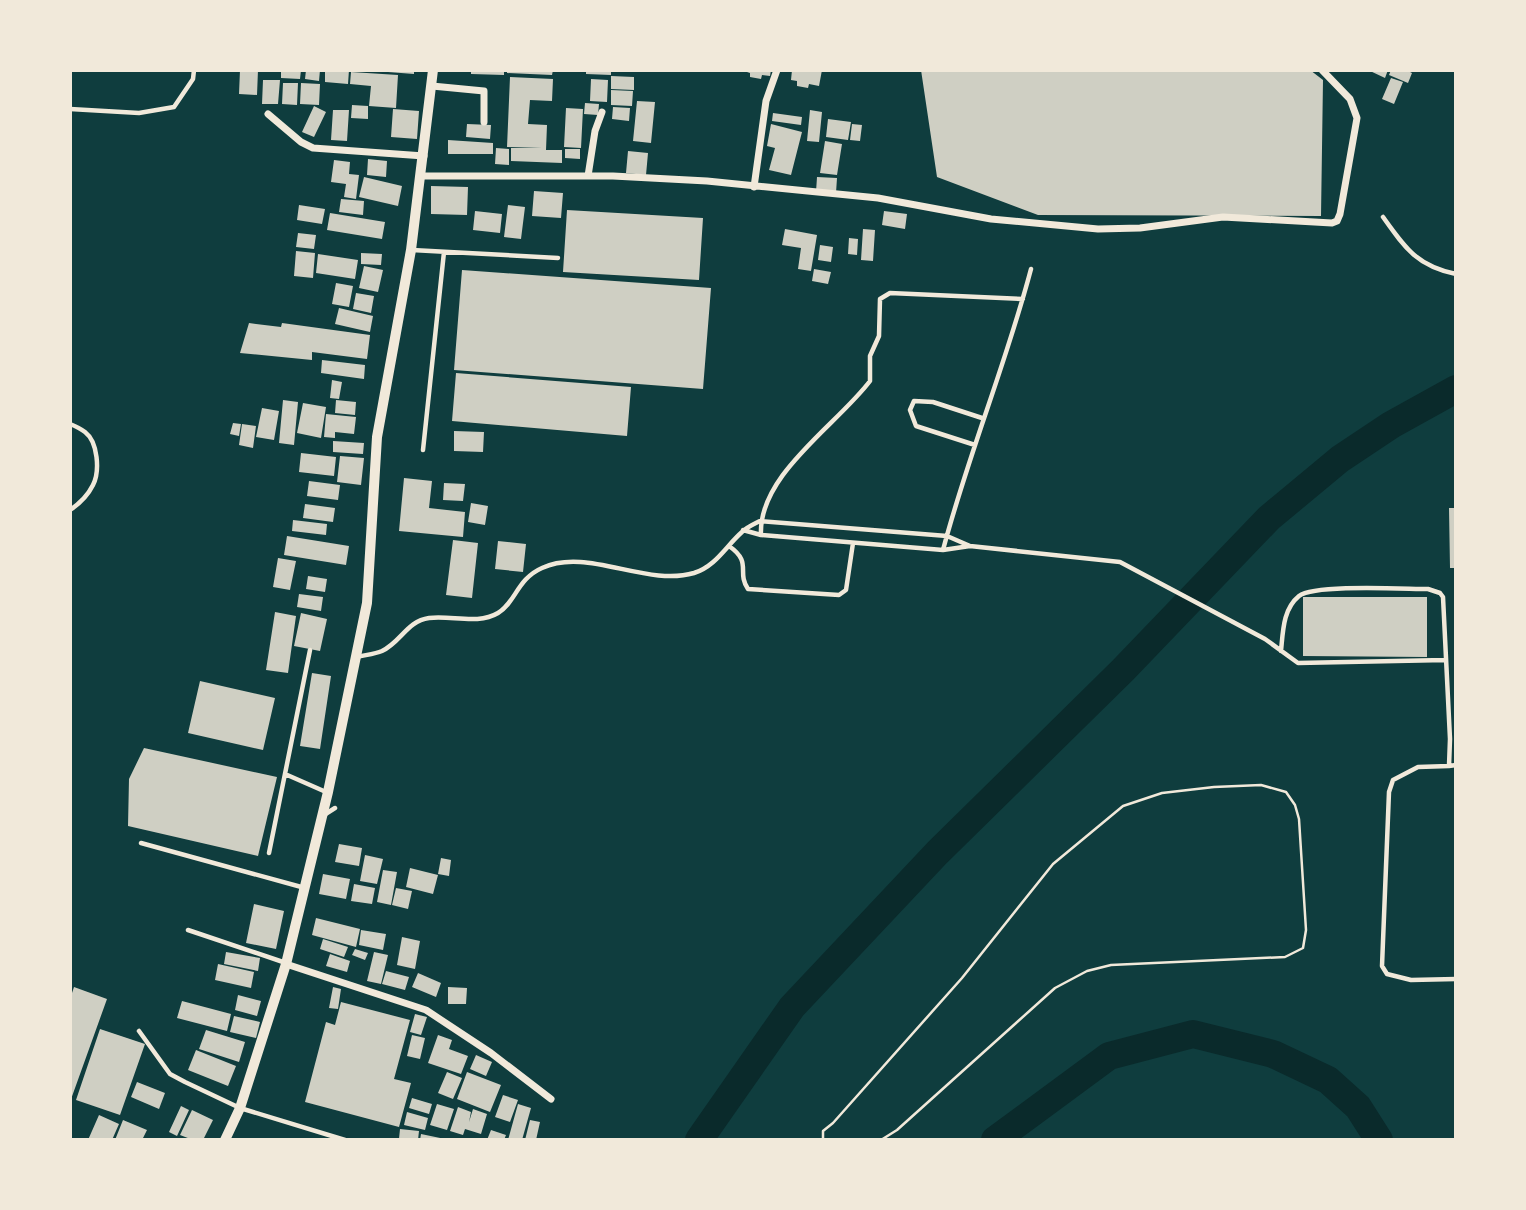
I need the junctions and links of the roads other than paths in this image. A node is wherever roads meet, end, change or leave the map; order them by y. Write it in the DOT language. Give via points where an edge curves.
graph roads {
  1 [pos="194,70"];
  2 [pos="433,70"];
  3 [pos="776,70"];
  4 [pos="1322,70"];
  5 [pos="1331,73"];
  6 [pos="432,86"];
  7 [pos="70,109"];
  8 [pos="602,112"];
  9 [pos="268,114"];
  10 [pos="484,122"];
  11 [pos="424,156"];
  12 [pos="422,176"];
  13 [pos="588,176"];
  14 [pos="754,187"];
  15 [pos="1383,217"];
  16 [pos="411,250"];
  17 [pos="443,252"];
  18 [pos="558,258"];
  19 [pos="1031,269"];
  20 [pos="1456,274"];
  21 [pos="1023,299"];
  22 [pos="982,418"];
  23 [pos="70,424"];
  24 [pos="975,444"];
  25 [pos="423,450"];
  26 [pos="70,510"];
  27 [pos="760,521"];
  28 [pos="743,530"];
  29 [pos="761,535"];
  30 [pos="947,536"];
  31 [pos="853,543"];
  32 [pos="729,546"];
  33 [pos="970,546"];
  34 [pos="943,550"];
  35 [pos="310,650"];
  36 [pos="1281,651"];
  37 [pos="356,657"];
  38 [pos="1445,660"];
  39 [pos="1456,765"];
  40 [pos="1449,766"];
  41 [pos="285,774"];
  42 [pos="328,792"];
  43 [pos="335,808"];
  44 [pos="323,816"];
  45 [pos="141,843"];
  46 [pos="269,853"];
  47 [pos="306,888"];
  48 [pos="188,930"];
  49 [pos="286,964"];
  50 [pos="1456,979"];
  51 [pos="139,1031"];
  52 [pos="551,1098"];
  53 [pos="240,1108"];
  54 [pos="328,1138"];
  55 [pos="225,1140"];
  56 [pos="345,1140"];
  1 -- 7 [label="lane" via="174,107 139,113"];
  2 -- 6 [label="street"];
  3 -- 14 [label="street" via="766,102"];
  4 -- 5 [label="street"];
  5 -- 14 [label="street" via="1357,118 1340,215 1332,223 1223,217 1098,229 991,219 888,199"];
  6 -- 10 [label="street" via="484,91"];
  6 -- 11 [label="street"];
  8 -- 13 [label="street"];
  9 -- 11 [label="street" via="313,148"];
  11 -- 12 [label="street"];
  12 -- 13 [label="street"];
  12 -- 16 [label="street"];
  13 -- 14 [label="street"];
  15 -- 20 [label="lane" via="1406,251"];
  16 -- 17 [label="lane"];
  16 -- 37 [label="street" via="377,437 369,586"];
  17 -- 18 [label="lane"];
  17 -- 25 [label="lane"];
  19 -- 21 [label="lane"];
  21 -- 22 [label="lane"];
  21 -- 27 [label="lane" via="884,295 879,336 870,356 870,381 804,450 767,501"];
  22 -- 24 [label="lane"];
  22 -- 24 [label="lane" via="933,402 914,401 910,410 916,426"];
  23 -- 26 [label="lane" via="87,433 96,462 94,484"];
  24 -- 30 [label="lane"];
  27 -- 28 [label="lane"];
  27 -- 29 [label="lane"];
  27 -- 30 [label="lane"];
  28 -- 29 [label="lane"];
  28 -- 32 [label="lane"];
  29 -- 31 [label="lane"];
  30 -- 33 [label="lane"];
  30 -- 34 [label="lane"];
  31 -- 32 [label="lane" via="846,590 839,595 748,589 743,559"];
  31 -- 34 [label="lane"];
  32 -- 37 [label="lane" via="715,562 685,575 569,562 542,568 521,582 510,602 497,613 482,618 428,618 405,629 382,651"];
  33 -- 34 [label="lane"];
  33 -- 36 [label="lane" via="1120,562"];
  35 -- 41 [label="lane"];
  36 -- 38 [label="lane" via="1308,664"];
  36 -- 38 [label="lane" via="1285,615 1301,594 1319,589 1428,589 1443,597"];
  37 -- 42 [label="street"];
  38 -- 40 [label="lane"];
  39 -- 40 [label="lane"];
  40 -- 50 [label="lane" via="1418,767 1393,780 1381,966 1387,974 1411,980"];
  41 -- 42 [label="lane"];
  41 -- 46 [label="lane"];
  42 -- 44 [label="street"];
  43 -- 44 [label="lane"];
  44 -- 47 [label="street"];
  45 -- 47 [label="lane"];
  47 -- 49 [label="street"];
  48 -- 49 [label="lane"];
  49 -- 52 [label="street" via="426,1010"];
  49 -- 53 [label="street"];
  51 -- 53 [label="lane" via="170,1074"];
  53 -- 54 [label="lane"];
  53 -- 55 [label="street"];
  54 -- 56 [label="lane"];
}
